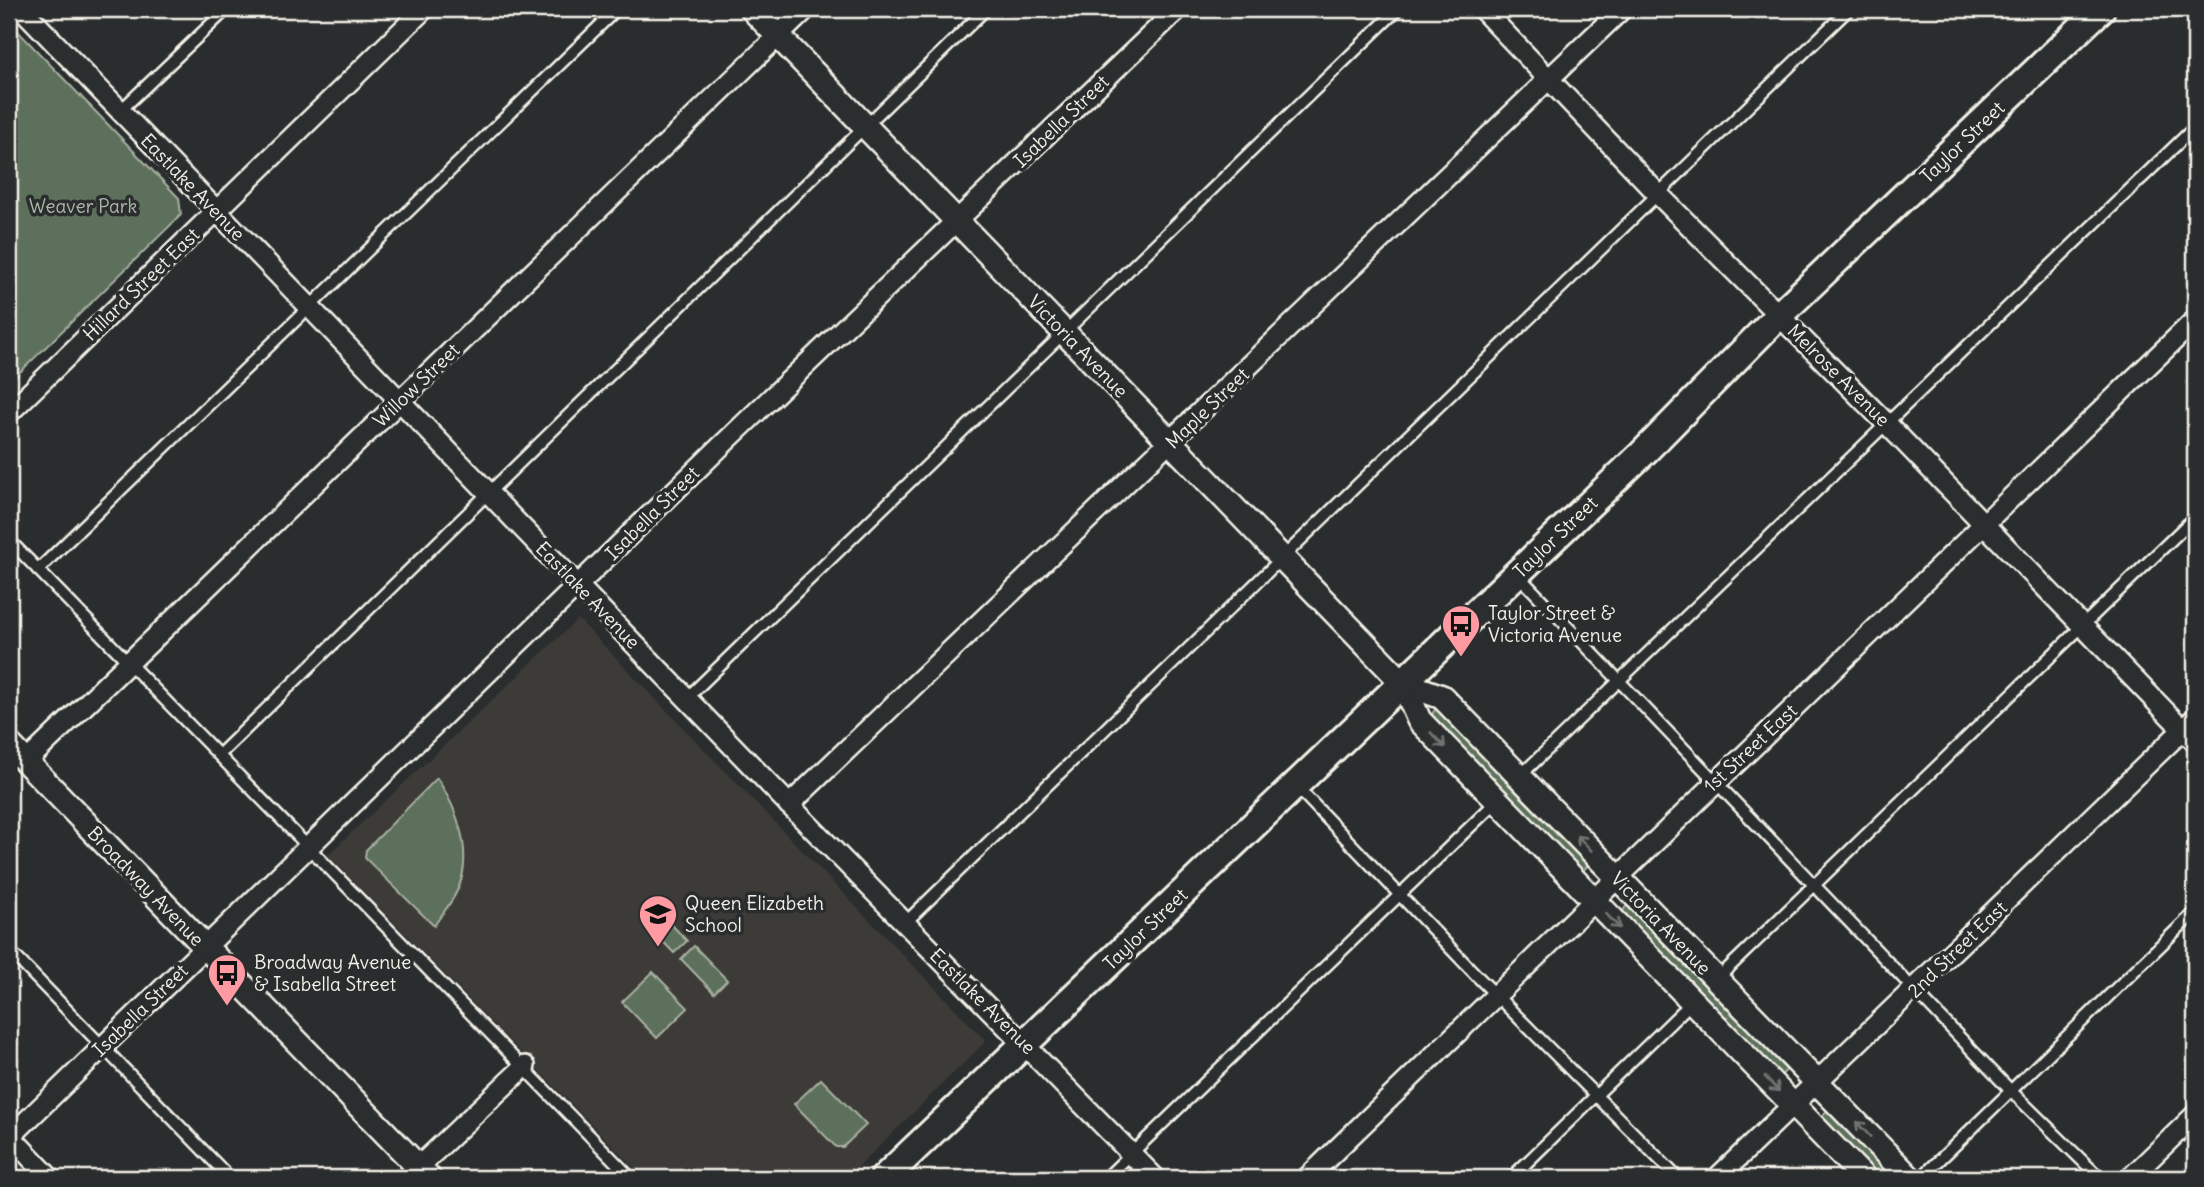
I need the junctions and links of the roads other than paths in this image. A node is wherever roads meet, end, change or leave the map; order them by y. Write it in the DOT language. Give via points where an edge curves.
graph roads {
  1 [pos="227,9"];
  2 [pos="424,9"];
  3 [pos="617,9"];
  4 [pos="752,9"];
  5 [pos="806,9"];
  6 [pos="986,9"];
  7 [pos="1178,9"];
  8 [pos="1398,9"];
  9 [pos="1482,9"];
  10 [pos="1622,9"];
  11 [pos="1849,9"];
  12 [pos="2101,9"];
  13 [pos="31,12"];
  14 [pos="778,36"];
  15 [pos="1548,79"];
  16 [pos="120,111"];
  17 [pos="864,125"];
  18 [pos="2195,127"];
  19 [pos="1657,193"];
  20 [pos="215,211"];
  21 [pos="957,221"];
  22 [pos="309,307"];
  23 [pos="1778,316"];
  24 [pos="2195,320"];
  25 [pos="1063,331"];
  26 [pos="400,401"];
  27 [pos="9,413"];
  28 [pos="1887,424"];
  29 [pos="1172,443"];
  30 [pos="488,492"];
  31 [pos="2195,517"];
  32 [pos="1984,525"];
  33 [pos="9,540"];
  34 [pos="1282,558"];
  35 [pos="38,570"];
  36 [pos="1517,574"];
  37 [pos="579,586"];
  38 [pos="2083,625"];
  39 [pos="130,663"];
  40 [pos="1620,682"];
  41 [pos="1403,683"];
  42 [pos="688,697"];
  43 [pos="2191,730"];
  44 [pos="9,744"];
  45 [pos="219,755"];
  46 [pos="26,762"];
  47 [pos="1520,777"];
  48 [pos="1714,781"];
  49 [pos="1296,785"];
  50 [pos="1497,800"];
  51 [pos="789,805"];
  52 [pos="309,848"];
  53 [pos="1616,876"];
  54 [pos="1815,884"];
  55 [pos="1402,895"];
  56 [pos="1593,900"];
  57 [pos="2195,912"];
  58 [pos="905,923"];
  59 [pos="205,947"];
  60 [pos="9,950"];
  61 [pos="1716,979"];
  62 [pos="1916,990"];
  63 [pos="1497,995"];
  64 [pos="1693,1002"];
  65 [pos="1025,1043"];
  66 [pos="102,1047"];
  67 [pos="525,1066"];
  68 [pos="1818,1083"];
  69 [pos="2011,1091"];
  70 [pos="1596,1095"];
  71 [pos="1792,1105"];
  72 [pos="2195,1115"];
  73 [pos="9,1136"];
  74 [pos="1131,1153"];
  75 [pos="418,1175"];
  76 [pos="50,1178"];
  77 [pos="230,1178"];
  78 [pos="631,1178"];
  79 [pos="884,1178"];
  80 [pos="1106,1178"];
  81 [pos="1155,1178"];
  82 [pos="1307,1178"];
  83 [pos="1511,1178"];
  84 [pos="1678,1178"];
  85 [pos="1717,1178"];
  86 [pos="1864,1178"];
  87 [pos="1910,1178"];
  88 [pos="1921,1178"];
  89 [pos="2100,1178"];
  90 [pos="2130,1178"];
  1 -- 16 [label="lane"];
  2 -- 20 [label="street, Hillard Street East"];
  3 -- 22 [label="lane"];
  4 -- 14 [label="street, Victoria Avenue"];
  5 -- 14 [label="street, Willow Street"];
  6 -- 17 [label="lane"];
  7 -- 21 [label="street, Isabella Street"];
  8 -- 25 [label="lane"];
  9 -- 15 [label="street, Melrose Avenue"];
  10 -- 15 [label="street, Maple Street"];
  11 -- 19 [label="lane"];
  12 -- 23 [label="main road, Taylor Street"];
  13 -- 16 [label="street, Eastlake Avenue"];
  14 -- 17 [label="street, Victoria Avenue"];
  14 -- 26 [label="street, Willow Street"];
  15 -- 19 [label="street, Melrose Avenue"];
  15 -- 29 [label="street, Maple Street"];
  16 -- 20 [label="street, Eastlake Avenue"];
  17 -- 21 [label="street, Victoria Avenue"];
  17 -- 30 [label="lane"];
  18 -- 28 [label="lane"];
  19 -- 23 [label="street, Melrose Avenue"];
  19 -- 34 [label="lane"];
  20 -- 22 [label="street, Eastlake Avenue"];
  20 -- 27 [label="street, Hillard Street East"];
  21 -- 25 [label="street, Victoria Avenue"];
  21 -- 37 [label="street, Isabella Street"];
  22 -- 26 [label="street, Eastlake Avenue"];
  22 -- 35 [label="lane"];
  23 -- 28 [label="street, Melrose Avenue"];
  23 -- 36 [label="main road, Taylor Street"];
  24 -- 32 [label="street, 1st Street East"];
  25 -- 29 [label="street, Victoria Avenue"];
  25 -- 42 [label="lane"];
  26 -- 30 [label="street, Eastlake Avenue"];
  26 -- 39 [label="street, Willow Street"];
  28 -- 32 [label="street, Melrose Avenue"];
  28 -- 40 [label="lane"];
  29 -- 34 [label="street, Victoria Avenue"];
  29 -- 51 [label="street, Maple Street"];
  30 -- 37 [label="street, Eastlake Avenue"];
  30 -- 45 [label="lane"];
  31 -- 38 [label="lane"];
  32 -- 38 [label="street, Melrose Avenue"];
  32 -- 48 [label="street, 1st Street East"];
  33 -- 35 [label="lane"];
  34 -- 41 [label="street, Victoria Avenue"];
  34 -- 58 [label="lane"];
  35 -- 39 [label="lane"];
  36 -- 40 [label="lane"];
  36 -- 41 [label="main road, Taylor Street"];
  37 -- 42 [label="street, Eastlake Avenue"];
  37 -- 52 [label="street, Isabella Street"];
  38 -- 43 [label="street, Melrose Avenue"];
  38 -- 54 [label="lane"];
  39 -- 45 [label="lane"];
  39 -- 46 [label="street, Willow Street"];
  40 -- 47 [label="lane"];
  40 -- 48 [label="lane"];
  41 -- 47 [label="street, Victoria Avenue" via="1442,697"];
  41 -- 49 [label="main road, Taylor Street"];
  41 -- 50 [label="street, Victoria Avenue, one-way" via="1419,720"];
  42 -- 51 [label="street, Eastlake Avenue"];
  43 -- 62 [label="street, 2nd Street East"];
  44 -- 46 [label="street, Broadway Avenue"];
  45 -- 52 [label="lane"];
  46 -- 59 [label="street, Broadway Avenue"];
  53 -- 47 [label="street, Victoria Avenue, one-way"];
  48 -- 53 [label="street, 1st Street East"];
  48 -- 54 [label="lane"];
  49 -- 55 [label="lane"];
  49 -- 65 [label="main road, Taylor Street"];
  50 -- 55 [label="lane"];
  50 -- 56 [label="street, Victoria Avenue"];
  51 -- 58 [label="street, Eastlake Avenue"];
  52 -- 59 [label="street, Isabella Street"];
  52 -- 67 [label="lane"];
  53 -- 56 [label="street, 1st Street East"];
  53 -- 61 [label="street, Victoria Avenue"];
  54 -- 61 [label="lane"];
  54 -- 62 [label="lane"];
  55 -- 63 [label="lane"];
  55 -- 74 [label="lane"];
  56 -- 63 [label="street, 1st Street East"];
  56 -- 64 [label="street, Victoria Avenue, one-way"];
  57 -- 69 [label="lane"];
  58 -- 65 [label="street, Eastlake Avenue"];
  59 -- 66 [label="street, Isabella Street"];
  59 -- 75 [label="street, Broadway Avenue"];
  60 -- 66 [label="lane"];
  61 -- 68 [label="street, Victoria Avenue"];
  62 -- 68 [label="street, 2nd Street East"];
  62 -- 69 [label="lane"];
  63 -- 70 [label="lane"];
  63 -- 82 [label="street, 1st Street East"];
  64 -- 70 [label="lane"];
  64 -- 71 [label="street, Victoria Avenue, one-way"];
  65 -- 74 [label="street, Eastlake Avenue"];
  65 -- 79 [label="main road, Taylor Street"];
  66 -- 73 [label="street, Isabella Street"];
  66 -- 77 [label="lane"];
  67 -- 75 [label="street"];
  67 -- 78 [label="lane"];
  68 -- 71 [label="street, 2nd Street East"];
  87 -- 68 [label="street, Victoria Avenue, one-way"];
  69 -- 88 [label="lane"];
  69 -- 89 [label="lane"];
  70 -- 83 [label="lane"];
  70 -- 84 [label="lane"];
  71 -- 85 [label="street, 2nd Street East"];
  71 -- 86 [label="street, Victoria Avenue"];
  72 -- 90 [label="street"];
  73 -- 76 [label="street"];
  74 -- 80 [label="lane"];
  74 -- 81 [label="street, Eastlake Avenue"];
}
